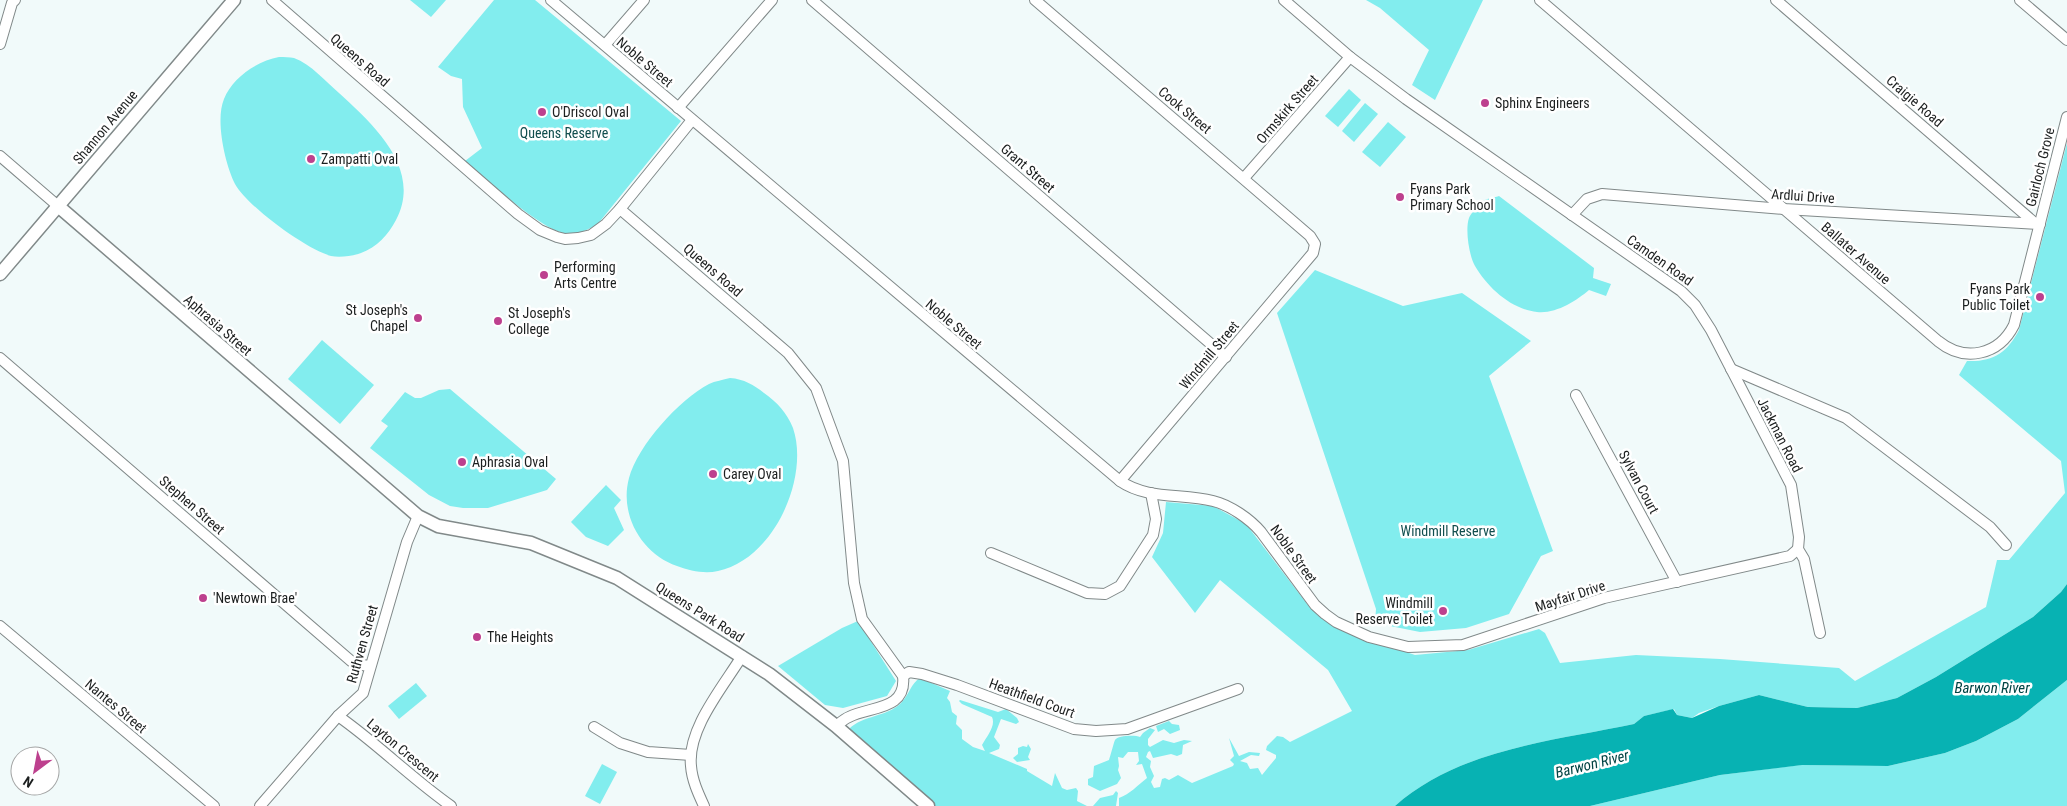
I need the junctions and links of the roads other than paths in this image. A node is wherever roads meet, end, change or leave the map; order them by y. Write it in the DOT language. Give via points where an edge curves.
graph roads {
  1 [pos="15,0"];
  2 [pos="234,0"];
  3 [pos="272,0"];
  4 [pos="551,0"];
  5 [pos="644,0"];
  6 [pos="772,0"];
  7 [pos="812,0"];
  8 [pos="1034,0"];
  9 [pos="1284,0"];
  10 [pos="1540,0"];
  11 [pos="1776,0"];
  12 [pos="2020,0"];
  13 [pos="2067,40"];
  14 [pos="0,44"];
  15 [pos="605,45"];
  16 [pos="1350,57"];
  17 [pos="678,108"];
  18 [pos="2067,116"];
  19 [pos="692,120"];
  20 [pos="0,156"];
  21 [pos="1244,178"];
  22 [pos="58,206"];
  23 [pos="620,209"];
  24 [pos="1784,209"];
  25 [pos="1572,215"];
  26 [pos="2038,224"];
  27 [pos="1315,244"];
  28 [pos="0,274"];
  29 [pos="1226,357"];
  30 [pos="0,358"];
  31 [pos="1731,369"];
  32 [pos="1576,395"];
  33 [pos="1120,481"];
  34 [pos="1151,494"];
  35 [pos="418,516"];
  36 [pos="2006,544"];
  37 [pos="1798,549"];
  38 [pos="991,553"];
  39 [pos="1677,582"];
  40 [pos="0,626"];
  41 [pos="1350,628"];
  42 [pos="1820,633"];
  43 [pos="742,656"];
  44 [pos="370,666"];
  45 [pos="903,676"];
  46 [pos="1238,689"];
  47 [pos="338,716"];
  48 [pos="836,726"];
  49 [pos="594,727"];
  50 [pos="691,755"];
  51 [pos="214,806"];
  52 [pos="260,806"];
  53 [pos="451,806"];
  54 [pos="704,806"];
  55 [pos="928,806"];
  1 -- 14 [label="street"];
  2 -- 22 [label="main road, Shannon Avenue"];
  3 -- 23 [label="street, Queens Road" via="395,109 540,230 565,239 586,237 599,230"];
  4 -- 15 [label="street, Noble Street"];
  5 -- 15 [label="street"];
  6 -- 17 [label="street"];
  7 -- 29 [label="street, Grant Street"];
  8 -- 21 [label="street, Cook Street"];
  9 -- 16 [label="street, Camden Road"];
  10 -- 24 [label="street, Ballater Avenue"];
  11 -- 26 [label="street, Craigie Road"];
  12 -- 13 [label="street"];
  15 -- 17 [label="street, Noble Street"];
  16 -- 21 [label="street, Ormskirk Street"];
  16 -- 25 [label="street, Camden Road"];
  17 -- 19 [label="street, Noble Street"];
  18 -- 26 [label="street, Gairloch Grove"];
  19 -- 23 [label="street"];
  19 -- 33 [label="street, Noble Street"];
  20 -- 22 [label="street, Aphrasia Street"];
  21 -- 27 [label="street, Cook Street"];
  22 -- 28 [label="main road, Shannon Avenue"];
  22 -- 35 [label="main road, Aphrasia Street"];
  23 -- 45 [label="street, Queens Road" via="788,353 816,388 843,461 854,582 862,619"];
  24 -- 25 [label="street, Ardlui Drive" via="1602,194 1587,199"];
  24 -- 26 [label="street, Ardlui Drive"];
  24 -- 26 [label="street, Ballater Avenue" via="1944,346 1970,354 1991,350 2004,341 2011,330 2019,310"];
  25 -- 31 [label="street, Camden Road" via="1689,297 1702,314"];
  27 -- 29 [label="street, Windmill Street" via="1314,253"];
  29 -- 33 [label="street, Windmill Street"];
  30 -- 44 [label="street, Stephen Street" via="351,661"];
  31 -- 36 [label="street" via="1846,418 1990,527"];
  31 -- 37 [label="street, Jackman Road" via="1791,485"];
  32 -- 39 [label="street, Sylvan Court"];
  33 -- 34 [label="street, Noble Street" via="1130,488"];
  34 -- 38 [label="street" via="1156,519 1152,535 1120,586 1105,594 1087,593"];
  34 -- 41 [label="street, Noble Street" via="1216,501 1254,524 1315,605 1336,622"];
  35 -- 43 [label="main road, Queens Park Road" via="438,526 531,543 617,578"];
  35 -- 44 [label="street, Ruthven Street" via="406,542"];
  37 -- 39 [label="street, Mayfair Drive" via="1790,556"];
  37 -- 42 [label="street, Jackman Road" via="1804,559"];
  39 -- 41 [label="street, Mayfair Drive" via="1604,598 1462,645 1408,647 1369,637"];
  40 -- 51 [label="street, Nantes Street"];
  43 -- 48 [label="main road, Queens Park Road"];
  43 -- 50 [label="street" via="700,724"];
  44 -- 47 [label="street, Ruthven Street" via="363,693"];
  45 -- 46 [label="street, Heathfield Court" via="909,672 922,674 1074,729 1096,731 1127,729"];
  45 -- 48 [label="street" via="904,685 892,703 849,717"];
  47 -- 52 [label="street, Ruthven Street"];
  47 -- 53 [label="street, Layton Crescent"];
  48 -- 55 [label="main road, Queens Park Road"];
  49 -- 50 [label="street" via="620,744 648,752"];
  50 -- 54 [label="street" via="694,781"];
}
